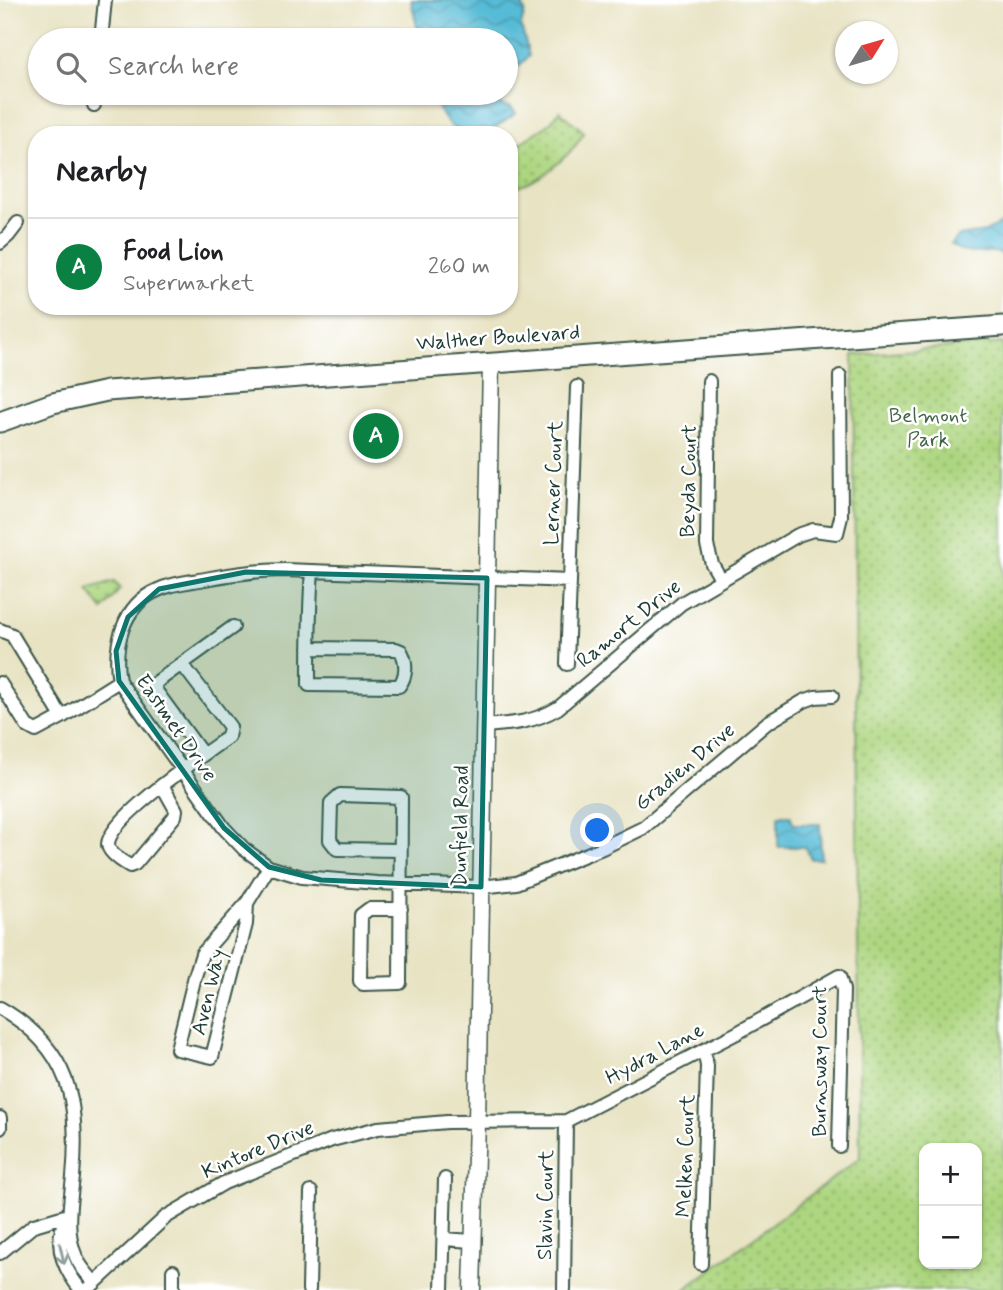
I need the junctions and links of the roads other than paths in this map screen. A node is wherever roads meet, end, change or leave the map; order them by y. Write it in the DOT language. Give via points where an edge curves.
graph roads {
  1 [pos="105,0"];
  2 [pos="102,28"];
  3 [pos="18,223"];
  4 [pos="0,243"];
  5 [pos="1003,326"];
  6 [pos="491,362"];
  7 [pos="841,376"];
  8 [pos="709,380"];
  9 [pos="577,387"];
  10 [pos="0,422"];
  11 [pos="312,571"];
  12 [pos="487,578"];
  13 [pos="721,579"];
  14 [pos="570,580"];
  15 [pos="233,626"];
  16 [pos="0,630"];
  17 [pos="309,648"];
  18 [pos="182,664"];
  19 [pos="567,664"];
  20 [pos="119,681"];
  21 [pos="0,683"];
  22 [pos="832,696"];
  23 [pos="62,717"];
  24 [pos="483,726"];
  25 [pos="204,755"];
  26 [pos="181,769"];
  27 [pos="162,785"];
  28 [pos="400,850"];
  29 [pos="269,867"];
  30 [pos="402,884"];
  31 [pos="481,887"];
  32 [pos="247,903"];
  33 [pos="401,909"];
  34 [pos="839,976"];
  35 [pos="0,1008"];
  36 [pos="704,1051"];
  37 [pos="0,1118"];
  38 [pos="477,1121"];
  39 [pos="566,1121"];
  40 [pos="0,1128"];
  41 [pos="839,1146"];
  42 [pos="445,1179"];
  43 [pos="310,1192"];
  44 [pos="68,1214"];
  45 [pos="444,1239"];
  46 [pos="472,1241"];
  47 [pos="0,1253"];
  48 [pos="701,1264"];
  49 [pos="173,1271"];
  50 [pos="91,1286"];
  51 [pos="81,1290"];
  52 [pos="173,1290"];
  53 [pos="309,1290"];
  54 [pos="442,1290"];
  55 [pos="472,1290"];
  56 [pos="564,1290"];
  1 -- 2 [label="street"];
  3 -- 4 [label="street"];
  5 -- 6 [label="main road, Walther Boulevard"];
  6 -- 10 [label="main road, Walther Boulevard" via="107,391 52,403"];
  6 -- 12 [label="street, Dunfield Road"];
  7 -- 13 [label="street, Ramort Drive" via="841,517 837,533 804,533"];
  8 -- 13 [label="street, Beyda Court" via="707,545"];
  9 -- 14 [label="street, Lerner Court"];
  11 -- 12 [label="street, Eastmet Drive"];
  11 -- 17 [label="street"];
  11 -- 20 [label="street, Eastmet Drive" via="246,572 171,585 150,594 132,609 121,632 116,651"];
  12 -- 14 [label="street"];
  12 -- 24 [label="street, Dunfield Road"];
  13 -- 24 [label="street, Ramort Drive" via="682,603 544,717"];
  14 -- 19 [label="street, Lerner Court"];
  15 -- 18 [label="street"];
  16 -- 23 [label="street" via="12,635"];
  17 -- 17 [label="street" via="309,685 399,686 404,676 404,655 397,649"];
  18 -- 25 [label="street" via="230,727 228,737"];
  18 -- 25 [label="street" via="154,684"];
  20 -- 23 [label="street"];
  20 -- 26 [label="street, Eastmet Drive"];
  21 -- 23 [label="street" via="27,726 36,731"];
  22 -- 31 [label="street, Gradien Drive" via="804,701 767,723 634,833 516,883"];
  24 -- 31 [label="street, Dunfield Road"];
  25 -- 26 [label="street"];
  26 -- 27 [label="street"];
  26 -- 29 [label="street, Eastmet Drive" via="231,837"];
  27 -- 27 [label="street" via="110,837 109,850 130,866 175,816"];
  28 -- 28 [label="street" via="401,797 340,795 331,803 330,840 337,849"];
  28 -- 30 [label="street"];
  29 -- 30 [label="street, Eastmet Drive" via="312,879"];
  29 -- 32 [label="street, Aven Way"];
  30 -- 31 [label="street, Eastmet Drive"];
  30 -- 33 [label="street"];
  31 -- 38 [label="street, Dunfield Road"];
  32 -- 32 [label="street, Aven Way" via="202,954 177,1049 212,1057"];
  33 -- 33 [label="street" via="369,909 361,915 363,984 400,984"];
  34 -- 36 [label="street, Hydra Lane"];
  34 -- 41 [label="street, Burnsway Court" via="843,990"];
  35 -- 44 [label="street" via="45,1044 68,1084 75,1138"];
  36 -- 39 [label="street, Hydra Lane"];
  36 -- 48 [label="street, Melken Court"];
  37 -- 40 [label="street"];
  38 -- 39 [label="street, Hydra Lane"];
  38 -- 46 [label="street, Dunfield Road"];
  38 -- 50 [label="street, Kintore Drive" via="378,1128 332,1140 224,1183 166,1217"];
  39 -- 56 [label="street, Slavin Court"];
  42 -- 45 [label="street"];
  43 -- 53 [label="street"];
  44 -- 47 [label="street" via="34,1225"];
  44 -- 50 [label="street" via="75,1255"];
  44 -- 51 [label="street, one-way" via="61,1227 60,1250 66,1270"];
  45 -- 46 [label="street"];
  45 -- 54 [label="street"];
  46 -- 55 [label="street, Dunfield Road"];
  49 -- 52 [label="street"];
}
